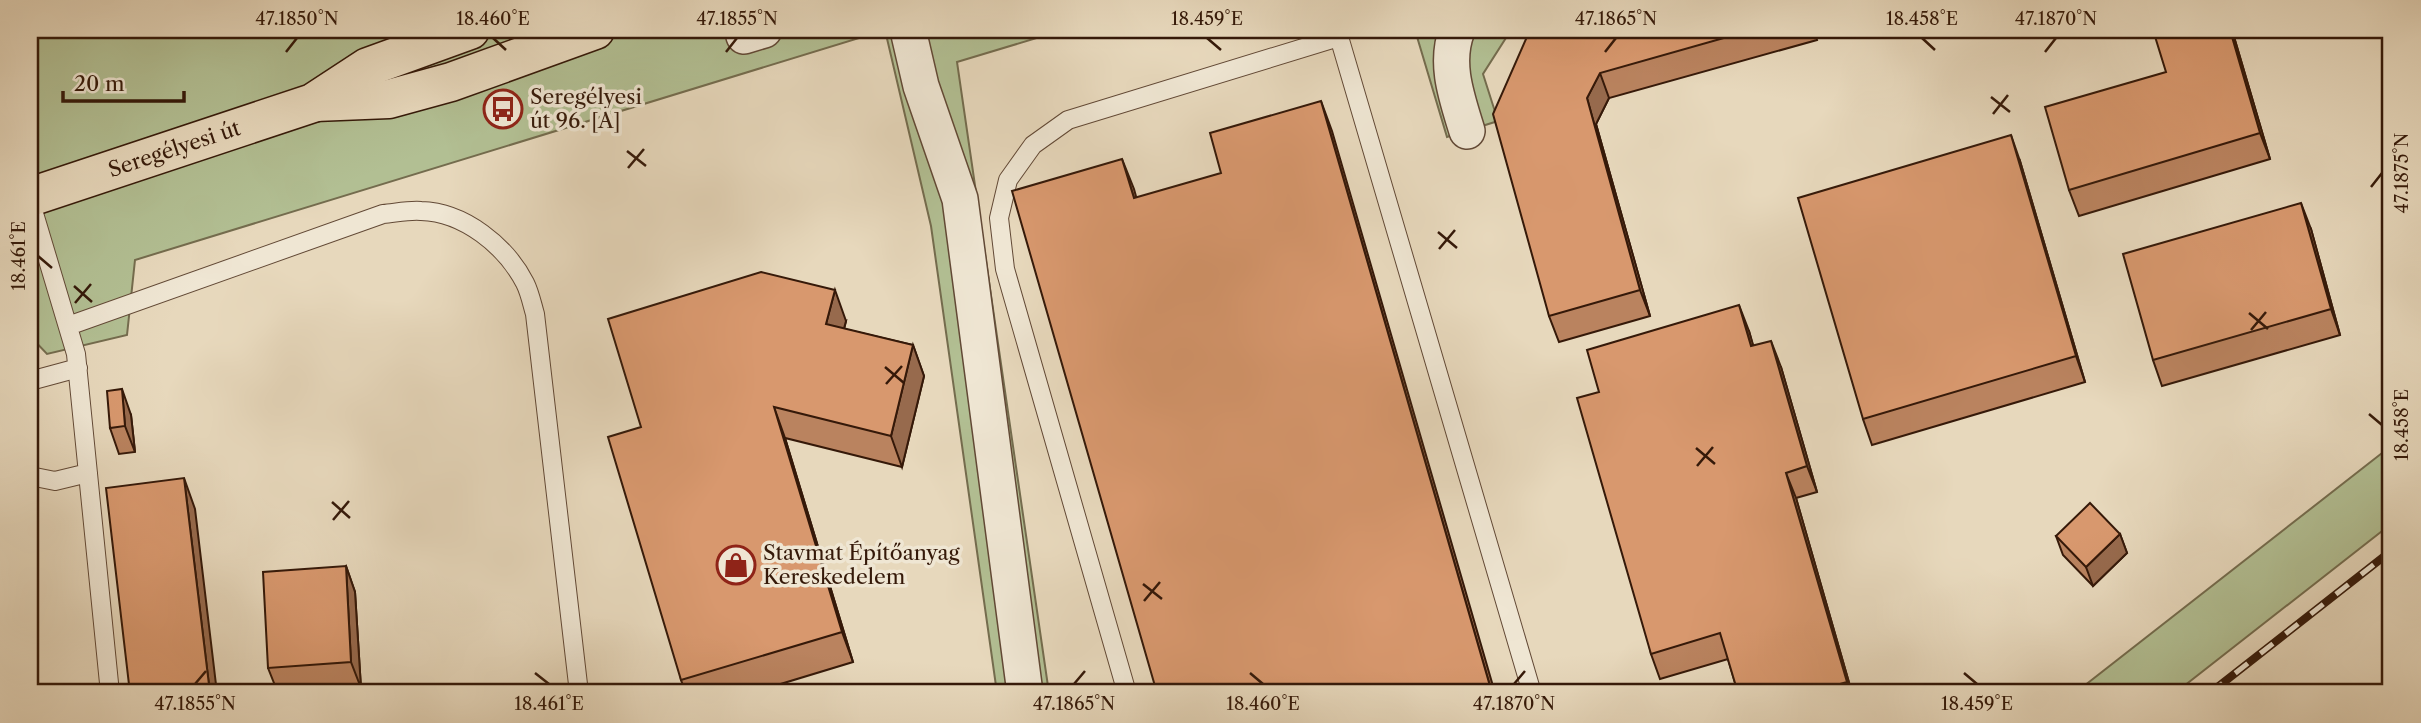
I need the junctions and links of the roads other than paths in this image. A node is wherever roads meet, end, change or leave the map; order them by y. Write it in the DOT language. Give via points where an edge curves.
graph roads {
  1 [pos="470,30"];
  2 [pos="595,30"];
  3 [pos="908,30"];
  4 [pos="1457,30"];
  5 [pos="1338,33"];
  6 [pos="313,103"];
  7 [pos="1467,131"];
  8 [pos="30,198"];
  9 [pos="68,326"];
  10 [pos="78,368"];
  11 [pos="30,381"];
  12 [pos="88,473"];
  13 [pos="30,476"];
  14 [pos="110,693"];
  15 [pos="579,693"];
  16 [pos="1025,693"];
  17 [pos="1127,693"];
  18 [pos="1532,693"];
  1 -- 6 [label="main road, Seregélyesi út" via="368,67"];
  2 -- 6 [label="main road" via="451,82 389,99"];
  3 -- 16 [label="street" via="921,86 960,199"];
  4 -- 7 [label="street" via="1452,42 1452,80"];
  5 -- 17 [label="lane" via="1068,120 1033,145 1008,180 999,218 1005,269"];
  5 -- 18 [label="lane"];
  6 -- 8 [label="main road, Seregélyesi út"];
  8 -- 9 [label="lane"];
  9 -- 10 [label="lane"];
  9 -- 15 [label="lane" via="383,214 422,211 454,217 490,240 525,284 535,314"];
  10 -- 11 [label="lane"];
  10 -- 12 [label="lane"];
  12 -- 13 [label="lane" via="55,481"];
  12 -- 14 [label="lane"];
}
